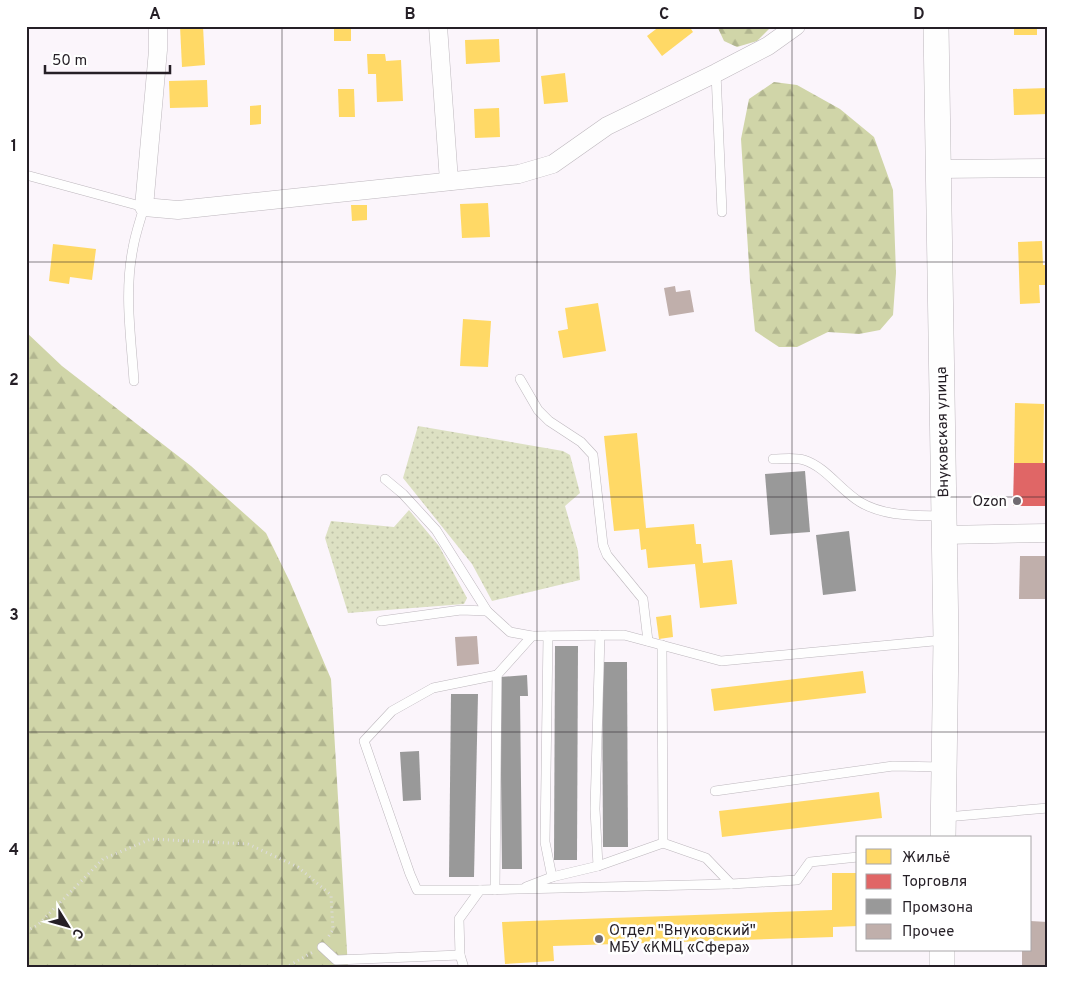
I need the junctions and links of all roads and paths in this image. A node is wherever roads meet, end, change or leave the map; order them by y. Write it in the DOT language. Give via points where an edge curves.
graph roads {
  1 [pos="158,26"];
  2 [pos="438,26"];
  3 [pos="796,26"];
  4 [pos="936,26"];
  5 [pos="716,73"];
  6 [pos="1048,168"];
  7 [pos="937,169"];
  8 [pos="26,175"];
  9 [pos="449,181"];
  10 [pos="144,207"];
  11 [pos="722,212"];
  12 [pos="520,379"];
  13 [pos="134,381"];
  14 [pos="773,459"];
  15 [pos="385,479"];
  16 [pos="944,526"];
  17 [pos="1048,533"];
  18 [pos="487,611"];
  19 [pos="381,621"];
  20 [pos="600,635"];
  21 [pos="532,636"];
  22 [pos="548,636"];
  23 [pos="946,640"];
  24 [pos="648,641"];
  25 [pos="662,645"];
  26 [pos="497,675"];
  27 [pos="944,767"];
  28 [pos="715,791"];
  29 [pos="1048,808"];
  30 [pos="943,827"];
  31 [pos="663,843"];
  32 [pos="856,857"];
  33 [pos="598,866"];
  34 [pos="552,877"];
  35 [pos="731,884"];
  36 [pos="480,890"];
  37 [pos="495,890"];
  38 [pos="521,890"];
  39 [pos="26,931"];
  40 [pos="322,947"];
  41 [pos="942,952"];
  42 [pos="460,955"];
  43 [pos="285,968"];
  44 [pos="464,968"];
  45 [pos="942,968"];
  1 -- 10 [label="street"];
  2 -- 9 [label="street"];
  3 -- 5 [label="street" via="768,46"];
  4 -- 7 [label="main road, Внуковская улица"];
  5 -- 9 [label="street" via="607,126 553,164 519,174"];
  5 -- 11 [label="lane"];
  6 -- 7 [label="street"];
  7 -- 16 [label="main road, Внуковская улица"];
  8 -- 10 [label="lane"];
  9 -- 10 [label="street" via="178,210"];
  10 -- 13 [label="lane" via="132,248 129,277"];
  12 -- 24 [label="lane" via="538,410 593,455 603,545 607,555 643,599"];
  14 -- 16 [label="lane" via="802,459 816,465 859,502"];
  15 -- 18 [label="lane" via="436,530"];
  16 -- 17 [label="street"];
  16 -- 23 [label="main road, Внуковская улица"];
  18 -- 19 [label="lane" via="461,610"];
  18 -- 21 [label="lane" via="510,632"];
  20 -- 22 [label="lane"];
  20 -- 24 [label="lane" via="624,635"];
  20 -- 33 [label="lane" via="595,809"];
  21 -- 22 [label="lane"];
  21 -- 26 [label="lane"];
  22 -- 34 [label="lane" via="545,842"];
  23 -- 25 [label="lane" via="721,661"];
  23 -- 27 [label="main road, Внуковская улица"];
  24 -- 25 [label="lane"];
  25 -- 31 [label="lane"];
  26 -- 36 [label="lane" via="433,688 392,711 364,741 418,890"];
  26 -- 37 [label="lane"];
  27 -- 28 [label="lane" via="894,766"];
  27 -- 30 [label="main road, Внуковская улица"];
  29 -- 30 [label="lane"];
  31 -- 33 [label="lane"];
  31 -- 35 [label="lane" via="706,858"];
  32 -- 35 [label="lane" via="810,862 797,880"];
  33 -- 34 [label="lane"];
  34 -- 38 [label="lane"];
  35 -- 38 [label="lane"];
  36 -- 37 [label="lane"];
  36 -- 42 [label="lane" via="459,919"];
  37 -- 38 [label="lane"];
  39 -- 40 [label="path" via="38,925 103,859 151,839 248,844 298,868 331,895 333,930"];
  40 -- 42 [label="lane" via="336,960"];
  40 -- 43 [label="path"];
  41 -- 45 [label="main road"];
  42 -- 44 [label="lane"];
}
